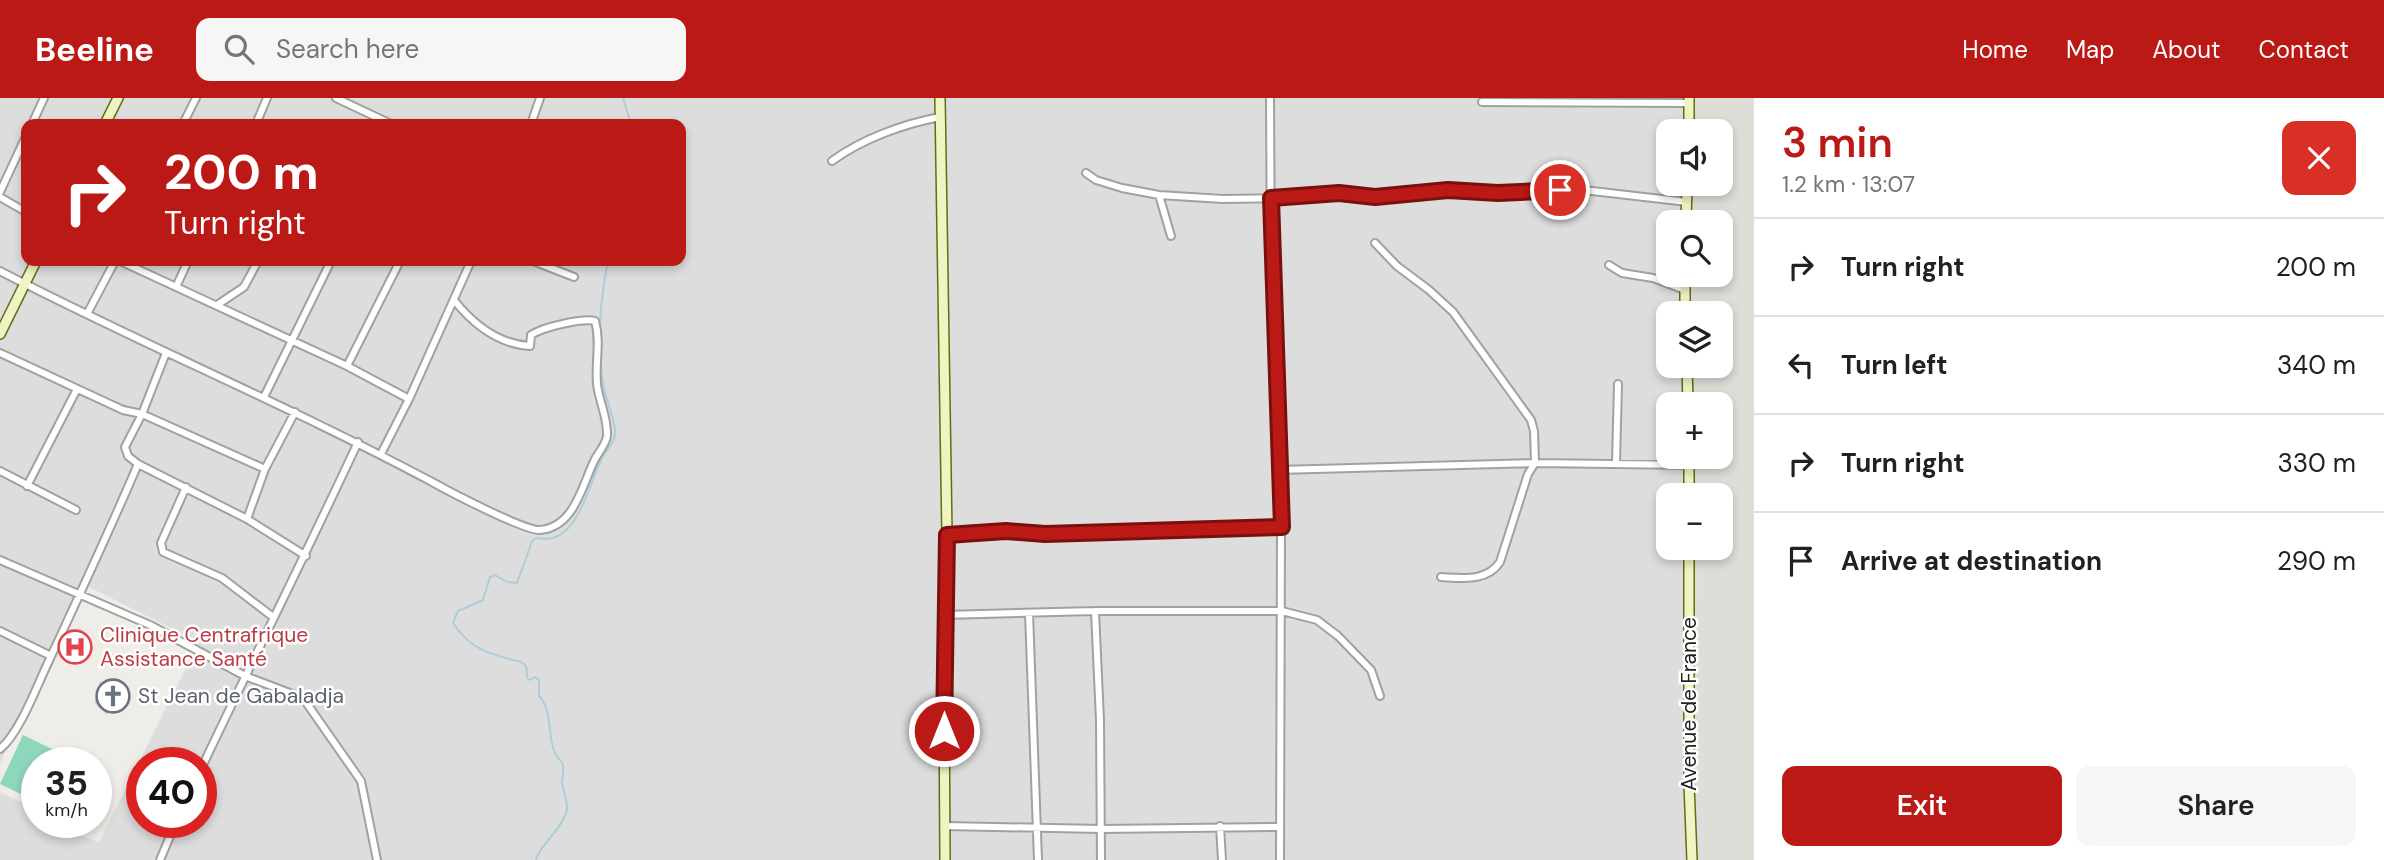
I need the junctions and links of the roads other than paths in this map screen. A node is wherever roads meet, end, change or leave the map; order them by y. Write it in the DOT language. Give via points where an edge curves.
graph roads {
  1 [pos="44,98"];
  2 [pos="118,98"];
  3 [pos="196,98"];
  4 [pos="267,98"];
  5 [pos="336,98"];
  6 [pos="540,98"];
  7 [pos="940,98"];
  8 [pos="1270,98"];
  9 [pos="1689,101"];
  10 [pos="1482,102"];
  11 [pos="940,117"];
  12 [pos="34,119"];
  13 [pos="108,119"];
  14 [pos="186,119"];
  15 [pos="258,119"];
  16 [pos="380,119"];
  17 [pos="533,119"];
  18 [pos="1689,119"];
  19 [pos="21,147"];
  20 [pos="832,161"];
  21 [pos="1086,173"];
  22 [pos="0,194"];
  23 [pos="1159,195"];
  24 [pos="1687,196"];
  25 [pos="1271,198"];
  26 [pos="1687,202"];
  27 [pos="21,207"];
  28 [pos="1687,210"];
  29 [pos="1171,236"];
  30 [pos="1375,243"];
  31 [pos="1609,265"];
  32 [pos="33,266"];
  33 [pos="114,266"];
  34 [pos="129,266"];
  35 [pos="186,266"];
  36 [pos="255,266"];
  37 [pos="329,266"];
  38 [pos="397,266"];
  39 [pos="469,266"];
  40 [pos="546,266"];
  41 [pos="0,271"];
  42 [pos="573,277"];
  43 [pos="24,284"];
  44 [pos="176,286"];
  45 [pos="1685,290"];
  46 [pos="454,300"];
  47 [pos="1685,301"];
  48 [pos="217,305"];
  49 [pos="88,314"];
  50 [pos="0,334"];
  51 [pos="292,341"];
  52 [pos="0,353"];
  53 [pos="166,353"];
  54 [pos="347,366"];
  55 [pos="1618,384"];
  56 [pos="77,389"];
  57 [pos="264,397"];
  58 [pos="409,399"];
  59 [pos="295,412"];
  60 [pos="142,414"];
  61 [pos="358,442"];
  62 [pos="381,454"];
  63 [pos="1656,462"];
  64 [pos="1535,463"];
  65 [pos="1616,463"];
  66 [pos="138,464"];
  67 [pos="265,469"];
  68 [pos="1278,470"];
  69 [pos="0,471"];
  70 [pos="27,485"];
  71 [pos="186,487"];
  72 [pos="76,510"];
  73 [pos="247,519"];
  74 [pos="1282,527"];
  75 [pos="947,535"];
  76 [pos="306,556"];
  77 [pos="0,560"];
  78 [pos="1689,560"];
  79 [pos="1441,577"];
  80 [pos="81,596"];
  81 [pos="1095,611"];
  82 [pos="1282,611"];
  83 [pos="1029,613"];
  84 [pos="944,615"];
  85 [pos="273,617"];
  86 [pos="0,631"];
  87 [pos="51,656"];
  88 [pos="245,676"];
  89 [pos="1380,696"];
  90 [pos="211,747"];
  91 [pos="0,749"];
  92 [pos="945,826"];
  93 [pos="1220,826"];
  94 [pos="1280,827"];
  95 [pos="1037,828"];
  96 [pos="1101,829"];
  97 [pos="169,838"];
  98 [pos="160,860"];
  99 [pos="377,860"];
  100 [pos="945,860"];
  101 [pos="1038,860"];
  102 [pos="1101,860"];
  103 [pos="1222,860"];
  104 [pos="1280,860"];
  105 [pos="1692,860"];
  1 -- 12 [label="street"];
  2 -- 13 [label="street"];
  3 -- 14 [label="street"];
  4 -- 15 [label="street"];
  5 -- 16 [label="street"];
  6 -- 17 [label="street"];
  7 -- 11 [label="street"];
  8 -- 25 [label="street"];
  9 -- 10 [label="street"];
  9 -- 18 [label="street"];
  11 -- 20 [label="street" via="858,145"];
  11 -- 75 [label="street"];
  19 -- 22 [label="street"];
  21 -- 23 [label="street" via="1122,188"];
  22 -- 27 [label="street"];
  23 -- 25 [label="street"];
  23 -- 29 [label="street"];
  24 -- 26 [label="street"];
  25 -- 26 [label="street" via="1575,190"];
  25 -- 68 [label="street"];
  26 -- 28 [label="street"];
  30 -- 64 [label="street" via="1453,312 1531,420"];
  31 -- 45 [label="street" via="1622,274 1661,280"];
  32 -- 43 [label="street"];
  33 -- 49 [label="street"];
  34 -- 44 [label="street"];
  35 -- 44 [label="street"];
  36 -- 48 [label="street" via="244,287"];
  37 -- 51 [label="street"];
  38 -- 54 [label="street"];
  39 -- 46 [label="street"];
  40 -- 42 [label="street"];
  41 -- 43 [label="street"];
  43 -- 49 [label="street"];
  43 -- 50 [label="street"];
  44 -- 48 [label="street"];
  45 -- 47 [label="street"];
  46 -- 58 [label="street"];
  46 -- 62 [label="street" via="482,330 520,345 530,345 531,335 542,329 595,321 597,383 607,435 585,486 566,518 535,530"];
  48 -- 51 [label="street"];
  49 -- 53 [label="street"];
  51 -- 54 [label="street"];
  51 -- 57 [label="street"];
  52 -- 56 [label="street"];
  53 -- 57 [label="street"];
  53 -- 60 [label="street"];
  54 -- 58 [label="street"];
  55 -- 65 [label="street"];
  56 -- 60 [label="street"];
  56 -- 70 [label="street"];
  57 -- 59 [label="street"];
  58 -- 62 [label="street"];
  59 -- 61 [label="street"];
  59 -- 67 [label="street"];
  60 -- 66 [label="street" via="125,447"];
  60 -- 67 [label="street"];
  61 -- 62 [label="street"];
  61 -- 76 [label="street"];
  63 -- 65 [label="street"];
  64 -- 65 [label="street"];
  64 -- 68 [label="street"];
  64 -- 79 [label="street" via="1494,570 1475,577"];
  66 -- 71 [label="street"];
  66 -- 80 [label="street"];
  67 -- 73 [label="street"];
  68 -- 74 [label="street"];
  69 -- 70 [label="street"];
  70 -- 72 [label="street"];
  71 -- 73 [label="street"];
  71 -- 85 [label="street" via="161,543 163,552 222,578"];
  73 -- 76 [label="street"];
  74 -- 75 [label="street"];
  74 -- 82 [label="street"];
  75 -- 84 [label="street"];
  76 -- 85 [label="street"];
  77 -- 80 [label="street"];
  78 -- 105 [label="street, Avenue de France"];
  80 -- 87 [label="street"];
  80 -- 88 [label="street" via="150,625"];
  81 -- 82 [label="street"];
  81 -- 83 [label="street"];
  81 -- 96 [label="street"];
  82 -- 89 [label="street" via="1317,620 1338,636 1371,670"];
  82 -- 94 [label="street"];
  83 -- 84 [label="street"];
  83 -- 95 [label="street"];
  84 -- 92 [label="street"];
  85 -- 88 [label="street"];
  86 -- 87 [label="street"];
  87 -- 91 [label="street" via="27,708"];
  88 -- 90 [label="street"];
  88 -- 99 [label="street" via="307,702 362,782"];
  92 -- 95 [label="street"];
  92 -- 100 [label="street"];
  93 -- 94 [label="street"];
  93 -- 96 [label="street"];
  93 -- 103 [label="street"];
  94 -- 104 [label="street"];
  95 -- 96 [label="street"];
  95 -- 101 [label="street"];
  96 -- 102 [label="street"];
  97 -- 98 [label="street"];
}
